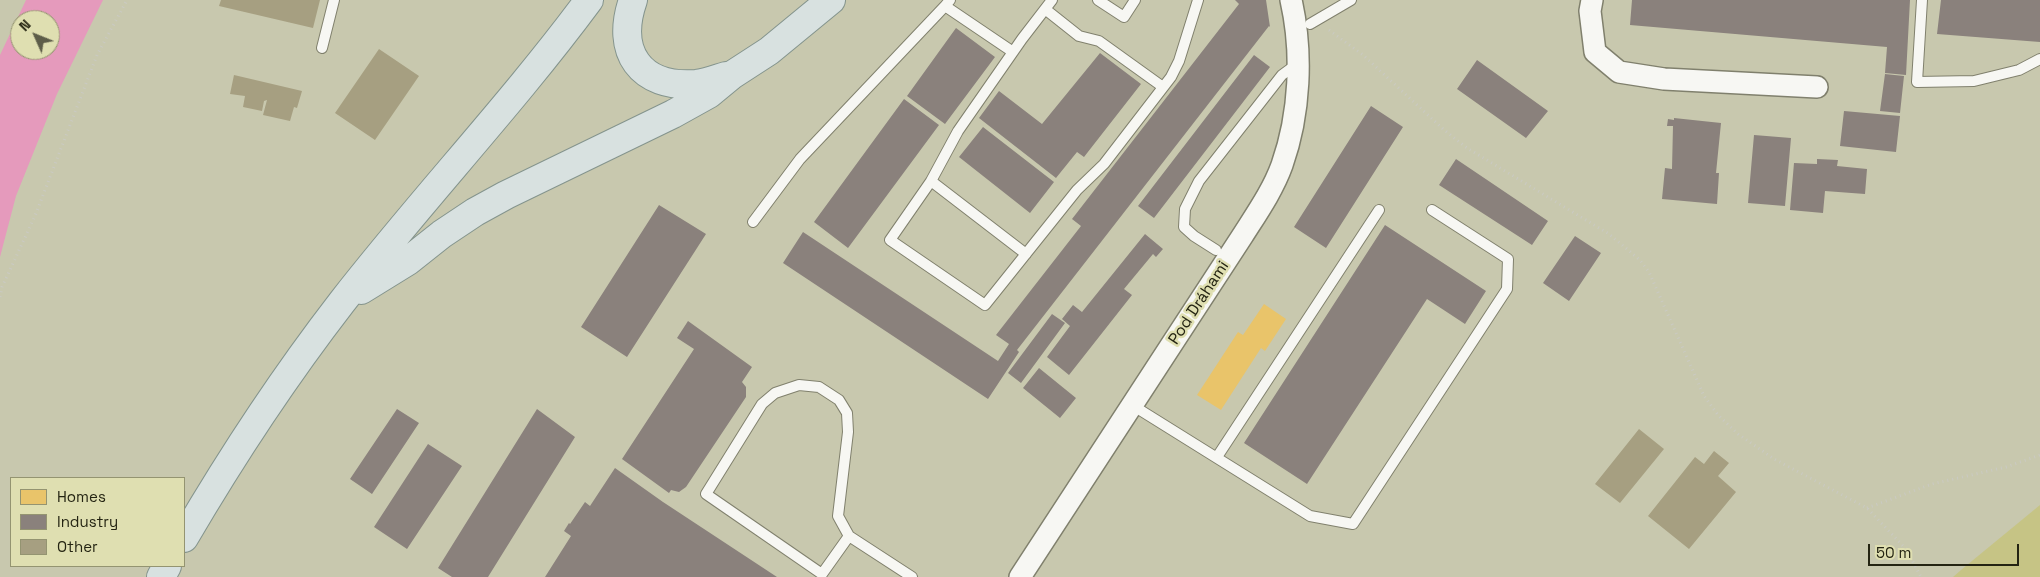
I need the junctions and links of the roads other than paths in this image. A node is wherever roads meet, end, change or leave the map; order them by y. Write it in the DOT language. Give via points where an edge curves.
graph roads {
  1 [pos="334,0"];
  2 [pos="589,0"];
  3 [pos="608,0"];
  4 [pos="633,0"];
  5 [pos="831,0"];
  6 [pos="1052,0"];
  7 [pos="1098,0"];
  8 [pos="1135,0"];
  9 [pos="1198,0"];
  10 [pos="1290,0"];
  11 [pos="1351,0"];
  12 [pos="1592,0"];
  13 [pos="1922,0"];
  14 [pos="948,3"];
  15 [pos="1045,9"];
  16 [pos="1310,24"];
  17 [pos="554,47"];
  18 [pos="322,48"];
  19 [pos="1013,52"];
  20 [pos="2040,60"];
  21 [pos="1297,64"];
  22 [pos="732,75"];
  23 [pos="1163,87"];
  24 [pos="1818,87"];
  25 [pos="931,181"];
  26 [pos="1379,210"];
  27 [pos="1432,210"];
  28 [pos="753,222"];
  29 [pos="1216,250"];
  30 [pos="1026,254"];
  31 [pos="343,302"];
  32 [pos="1132,405"];
  33 [pos="1217,457"];
  34 [pos="185,536"];
  35 [pos="848,536"];
  36 [pos="822,576"];
  37 [pos="1022,576"];
  38 [pos="912,577"];
  1 -- 18 [label="lane"];
  2 -- 17 [label="main road"];
  3 -- 17 [label="main road"];
  4 -- 22 [label="main road" via="626,31 627,45 632,58 642,69 653,76 678,83 697,84"];
  5 -- 22 [label="main road" via="769,51"];
  6 -- 15 [label="lane"];
  7 -- 8 [label="lane" via="1124,17"];
  9 -- 23 [label="lane" via="1179,61"];
  10 -- 21 [label="street, Pod Dráhami" via="1295,21"];
  11 -- 16 [label="lane"];
  12 -- 24 [label="street" via="1590,11 1595,52 1619,72 1664,79"];
  13 -- 20 [label="lane" via="1917,82 1974,81 2019,70"];
  14 -- 19 [label="lane"];
  14 -- 28 [label="lane" via="800,159"];
  15 -- 19 [label="lane"];
  15 -- 23 [label="lane" via="1079,36 1100,40"];
  17 -- 31 [label="main road"];
  19 -- 25 [label="lane" via="958,131"];
  21 -- 29 [label="lane" via="1276,82 1199,181 1185,209 1184,227"];
  21 -- 32 [label="street, Pod Dráhami" via="1290,137 1266,199"];
  22 -- 31 [label="main road" via="709,94 674,114 475,212 408,261"];
  23 -- 30 [label="lane" via="1104,164 1077,190"];
  25 -- 30 [label="lane"];
  25 -- 30 [label="lane" via="890,240 985,305"];
  26 -- 33 [label="lane"];
  27 -- 33 [label="lane" via="1508,259 1507,289 1353,524 1310,516"];
  31 -- 34 [label="main road" via="296,362"];
  32 -- 33 [label="lane"];
  32 -- 37 [label="street, Pod Dráhami"];
  35 -- 36 [label="lane"];
  35 -- 36 [label="lane" via="838,516 848,432 847,413 839,400 819,387 799,385 775,393 762,404 706,494"];
  35 -- 38 [label="lane"];
}
